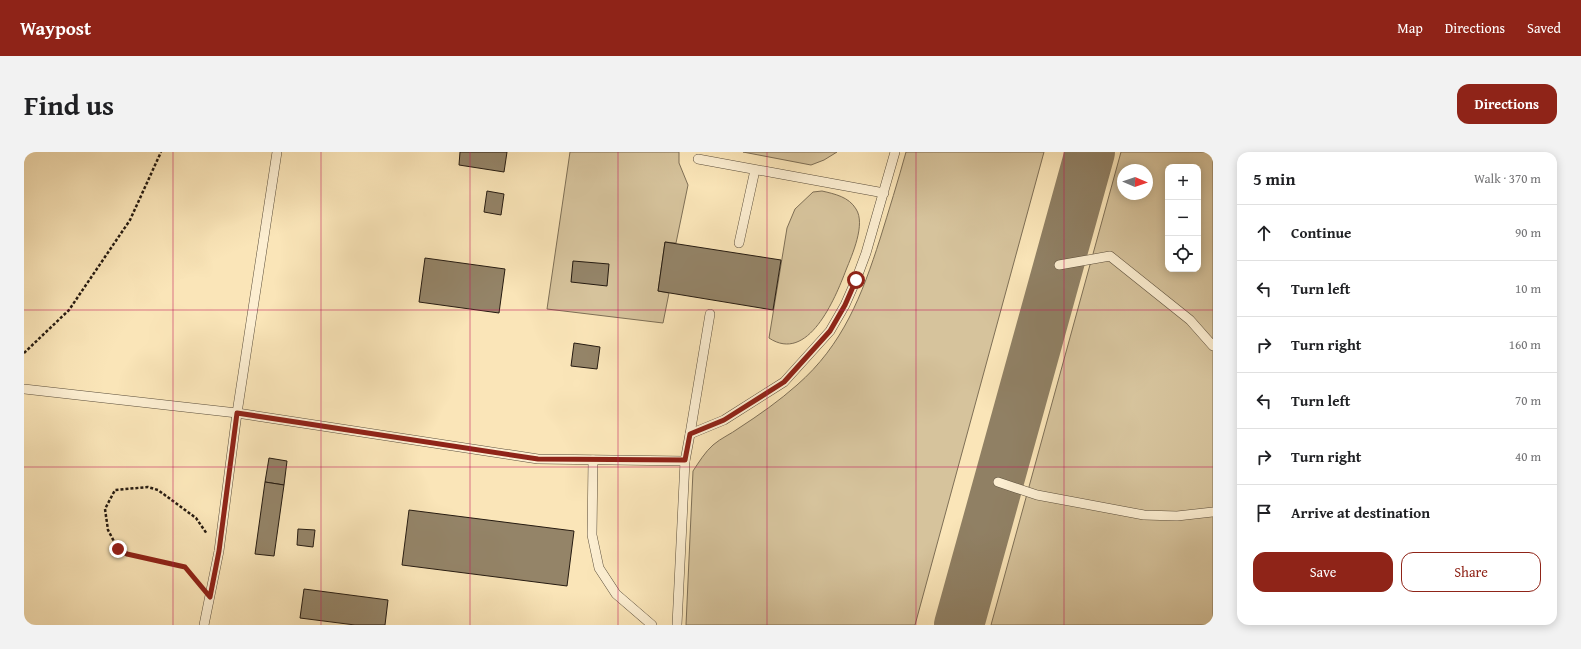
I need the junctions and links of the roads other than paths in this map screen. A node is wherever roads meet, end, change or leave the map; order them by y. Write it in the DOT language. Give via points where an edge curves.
graph roads {
  1 [pos="277,152"];
  2 [pos="895,152"];
  3 [pos="698,159"];
  4 [pos="755,170"];
  5 [pos="884,193"];
  6 [pos="739,243"];
  7 [pos="1059,265"];
  8 [pos="710,314"];
  9 [pos="1213,346"];
  10 [pos="24,390"];
  11 [pos="237,413"];
  12 [pos="690,434"];
  13 [pos="593,460"];
  14 [pos="685,460"];
  15 [pos="998,482"];
  16 [pos="1213,512"];
  17 [pos="204,625"];
  18 [pos="652,625"];
  19 [pos="677,625"];
  1 -- 11 [label="lane"];
  2 -- 5 [label="lane"];
  3 -- 4 [label="lane"];
  4 -- 5 [label="lane"];
  4 -- 6 [label="lane"];
  5 -- 12 [label="lane" via="856,280 830,331 784,382 724,420"];
  7 -- 9 [label="lane" via="1110,256 1190,320"];
  8 -- 12 [label="lane"];
  10 -- 11 [label="lane"];
  11 -- 13 [label="lane" via="538,459"];
  11 -- 17 [label="lane" via="219,551"];
  12 -- 14 [label="lane"];
  13 -- 14 [label="lane"];
  13 -- 18 [label="lane" via="592,535 600,568 616,594"];
  14 -- 19 [label="lane"];
  15 -- 16 [label="lane" via="1037,495 1144,515 1178,516"];
}
